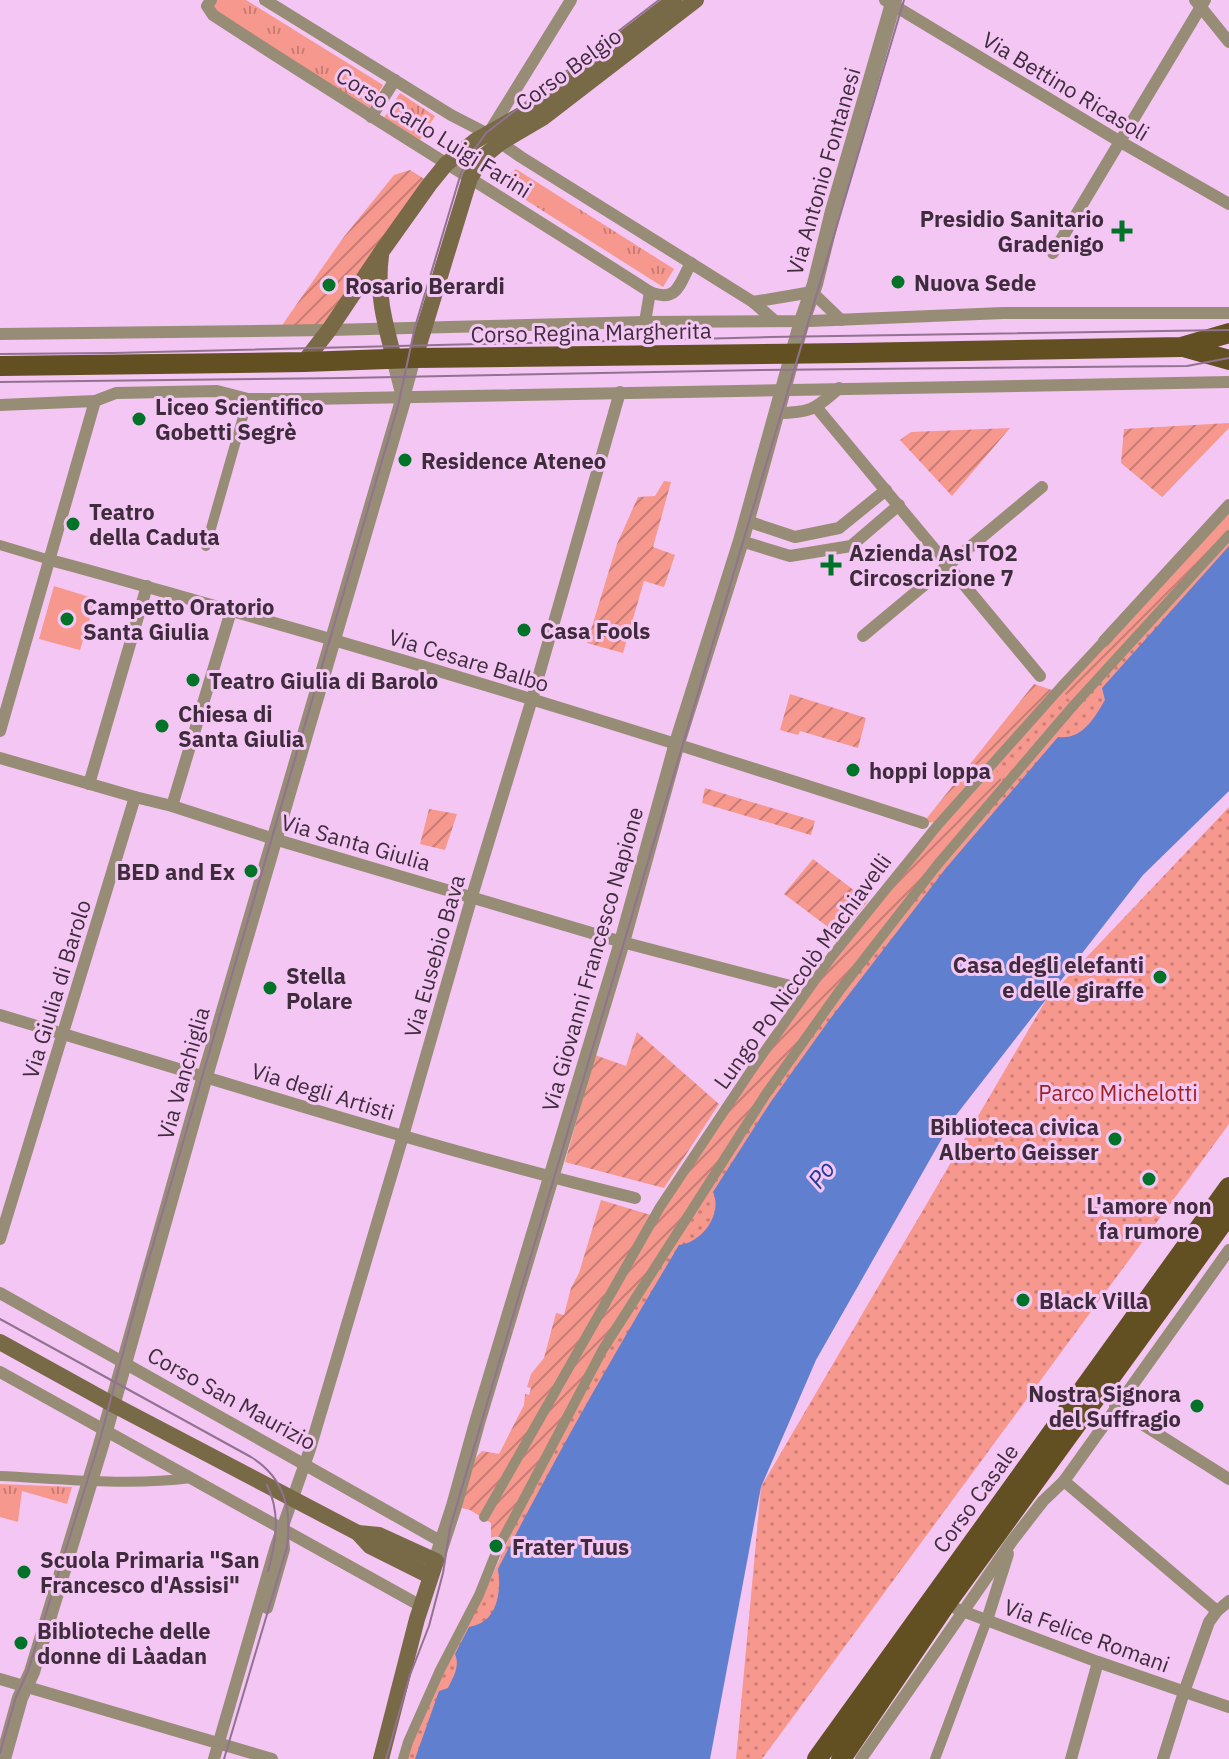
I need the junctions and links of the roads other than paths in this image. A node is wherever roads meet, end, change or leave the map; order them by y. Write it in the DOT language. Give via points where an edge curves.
graph roads {
  1 [pos="211,0"];
  2 [pos="265,0"];
  3 [pos="571,0"];
  4 [pos="674,0"];
  5 [pos="696,0"];
  6 [pos="890,2"];
  7 [pos="1200,2"];
  8 [pos="1229,42"];
  9 [pos="395,80"];
  10 [pos="371,117"];
  11 [pos="494,138"];
  12 [pos="1119,141"];
  13 [pos="446,164"];
  14 [pos="470,178"];
  15 [pos="1229,204"];
  16 [pos="382,251"];
  17 [pos="1053,253"];
  18 [pos="691,263"];
  19 [pos="650,292"];
  20 [pos="812,292"];
  21 [pos="753,302"];
  22 [pos="1229,313"];
  23 [pos="841,320"];
  24 [pos="775,321"];
  25 [pos="802,321"];
  26 [pos="645,322"];
  27 [pos="425,327"];
  28 [pos="386,328"];
  29 [pos="329,330"];
  30 [pos="1229,333"];
  31 [pos="0,334"];
  32 [pos="1183,347"];
  33 [pos="793,353"];
  34 [pos="394,358"];
  35 [pos="415,358"];
  36 [pos="1229,360"];
  37 [pos="304,362"];
  38 [pos="0,366"];
  39 [pos="1229,382"];
  40 [pos="839,388"];
  41 [pos="783,389"];
  42 [pos="620,392"];
  43 [pos="404,397"];
  44 [pos="248,399"];
  45 [pos="95,401"];
  46 [pos="0,405"];
  47 [pos="817,408"];
  48 [pos="777,413"];
  49 [pos="1042,487"];
  50 [pos="886,490"];
  51 [pos="899,505"];
  52 [pos="1229,505"];
  53 [pos="854,516"];
  54 [pos="747,521"];
  55 [pos="780,532"];
  56 [pos="867,532"];
  57 [pos="817,533"];
  58 [pos="1229,535"];
  59 [pos="741,541"];
  60 [pos="0,545"];
  61 [pos="206,546"];
  62 [pos="773,551"];
  63 [pos="820,551"];
  64 [pos="50,560"];
  65 [pos="949,565"];
  66 [pos="147,586"];
  67 [pos="231,611"];
  68 [pos="863,636"];
  69 [pos="333,639"];
  70 [pos="1104,641"];
  71 [pos="1040,676"];
  72 [pos="532,699"];
  73 [pos="0,731"];
  74 [pos="677,743"];
  75 [pos="0,758"];
  76 [pos="89,784"];
  77 [pos="135,797"];
  78 [pos="172,806"];
  79 [pos="923,823"];
  80 [pos="274,839"];
  81 [pos="472,896"];
  82 [pos="622,942"];
  83 [pos="794,987"];
  84 [pos="0,1015"];
  85 [pos="63,1034"];
  86 [pos="205,1076"];
  87 [pos="403,1136"];
  88 [pos="551,1178"];
  89 [pos="1229,1187"];
  90 [pos="635,1198"];
  91 [pos="1229,1214"];
  92 [pos="0,1239"];
  93 [pos="1228,1252"];
  94 [pos="0,1293"];
  95 [pos="0,1342"];
  96 [pos="123,1363"];
  97 [pos="0,1372"];
  98 [pos="112,1404"];
  99 [pos="1115,1407"];
  100 [pos="105,1431"];
  101 [pos="304,1463"];
  102 [pos="0,1476"];
  103 [pos="191,1478"];
  104 [pos="1229,1479"];
  105 [pos="90,1481"];
  106 [pos="1064,1481"];
  107 [pos="292,1498"];
  108 [pos="1021,1501"];
  109 [pos="484,1517"];
  110 [pos="283,1530"];
  111 [pos="1012,1541"];
  112 [pos="442,1542"];
  113 [pos="433,1568"];
  114 [pos="1229,1601"];
  115 [pos="947,1605"];
  116 [pos="421,1606"];
  117 [pos="1217,1611"];
  118 [pos="987,1620"];
  119 [pos="1098,1662"];
  120 [pos="0,1679"];
  121 [pos="26,1686"];
  122 [pos="1184,1692"];
  123 [pos="1229,1707"];
  124 [pos="222,1744"];
  125 [pos="3,1759"];
  126 [pos="214,1759"];
  127 [pos="221,1759"];
  128 [pos="272,1759"];
  129 [pos="381,1759"];
  130 [pos="403,1759"];
  131 [pos="817,1759"];
  132 [pos="841,1759"];
  133 [pos="861,1759"];
  134 [pos="935,1759"];
  135 [pos="1071,1759"];
  136 [pos="1163,1759"];
  1 -- 10 [label="street, Corso Carlo Luigi Farini" via="207,6 213,15"];
  2 -- 9 [label="street, Corso Carlo Luigi Farini"];
  3 -- 11 [label="street"];
  4 -- 11 [label="main road, Corso Belgio"];
  5 -- 11 [label="main road, Corso Belgio" via="544,117"];
  6 -- 12 [label="street, Via Bettino Ricasoli"];
  6 -- 20 [label="street, Via Antonio Fontanesi"];
  7 -- 8 [label="street"];
  7 -- 12 [label="street"];
  9 -- 10 [label="street"];
  9 -- 11 [label="street, Corso Carlo Luigi Farini"];
  10 -- 13 [label="street, Corso Carlo Luigi Farini"];
  11 -- 13 [label="main road, Corso Belgio" via="462,150"];
  11 -- 14 [label="main road, Corso Belgio"];
  11 -- 18 [label="street, Corso Carlo Luigi Farini"];
  12 -- 15 [label="street, Via Bettino Ricasoli"];
  12 -- 17 [label="street"];
  13 -- 14 [label="street, Corso Carlo Luigi Farini"];
  13 -- 16 [label="main road, Corso Belgio"];
  14 -- 19 [label="street, Corso Carlo Luigi Farini"];
  14 -- 27 [label="main road"];
  16 -- 28 [label="main road" via="378,287"];
  16 -- 29 [label="main road, Corso Belgio"];
  18 -- 19 [label="street" via="673,294"];
  18 -- 21 [label="street, Corso Carlo Luigi Farini"];
  19 -- 26 [label="street"];
  20 -- 21 [label="street"];
  20 -- 23 [label="street"];
  20 -- 25 [label="street, Via Antonio Fontanesi"];
  21 -- 24 [label="street, Corso Carlo Luigi Farini"];
  22 -- 23 [label="street, Corso Regina Margherita" via="1003,313"];
  23 -- 25 [label="street, Corso Regina Margherita"];
  24 -- 25 [label="street, Corso Regina Margherita"];
  24 -- 26 [label="street, Corso Regina Margherita"];
  25 -- 33 [label="street, Via Antonio Fontanesi"];
  26 -- 27 [label="street, Corso Regina Margherita"];
  27 -- 28 [label="street, Corso Regina Margherita"];
  27 -- 35 [label="main road"];
  28 -- 29 [label="street, Corso Regina Margherita"];
  28 -- 34 [label="main road"];
  29 -- 31 [label="street, Corso Regina Margherita"];
  29 -- 37 [label="main road, Corso Belgio"];
  30 -- 32 [label="main road, Corso Regina Margherita"];
  32 -- 33 [label="main road, Corso Regina Margherita"];
  32 -- 36 [label="main road, Corso Regina Margherita"];
  33 -- 35 [label="main road, Corso Regina Margherita"];
  33 -- 41 [label="street, Via Giovanni Francesco Napione"];
  34 -- 35 [label="main road, Corso Regina Margherita"];
  34 -- 37 [label="main road, Corso Regina Margherita"];
  34 -- 43 [label="street"];
  35 -- 43 [label="street"];
  37 -- 38 [label="main road, Corso Regina Margherita"];
  39 -- 40 [label="street"];
  40 -- 41 [label="street"];
  40 -- 47 [label="street"];
  41 -- 42 [label="street"];
  41 -- 48 [label="street, Via Giovanni Francesco Napione"];
  42 -- 43 [label="street"];
  42 -- 72 [label="street, Via Eusebio Bava"];
  43 -- 44 [label="street"];
  43 -- 69 [label="street, Via Vanchiglia"];
  44 -- 45 [label="street" via="217,391 116,393"];
  44 -- 61 [label="street"];
  45 -- 46 [label="street"];
  45 -- 64 [label="street"];
  47 -- 48 [label="street"];
  47 -- 50 [label="street"];
  48 -- 54 [label="street, Via Giovanni Francesco Napione"];
  49 -- 65 [label="street"];
  50 -- 51 [label="street"];
  50 -- 53 [label="street"];
  51 -- 56 [label="street"];
  51 -- 65 [label="street"];
  52 -- 70 [label="street, Lungo Po Niccolò Machiavelli"];
  53 -- 56 [label="street"];
  53 -- 57 [label="street" via="839,528"];
  54 -- 55 [label="street"];
  54 -- 59 [label="street, Via Giovanni Francesco Napione"];
  55 -- 57 [label="street" via="795,537"];
  55 -- 62 [label="street"];
  56 -- 63 [label="street" via="851,546"];
  57 -- 63 [label="street"];
  58 -- 130 [label="street" via="938,864 766,1094 603,1349 497,1550"];
  59 -- 62 [label="street"];
  59 -- 74 [label="street, Via Giovanni Francesco Napione"];
  60 -- 64 [label="street, Via Cesare Balbo"];
  62 -- 63 [label="street" via="790,556"];
  64 -- 66 [label="street, Via Cesare Balbo"];
  64 -- 73 [label="street"];
  65 -- 68 [label="street"];
  65 -- 71 [label="street"];
  66 -- 67 [label="street, Via Cesare Balbo"];
  66 -- 76 [label="street"];
  67 -- 69 [label="street, Via Cesare Balbo"];
  67 -- 78 [label="street"];
  69 -- 72 [label="street, Via Cesare Balbo"];
  69 -- 80 [label="street, Via Vanchiglia"];
  70 -- 109 [label="street, Lungo Po Niccolò Machiavelli" via="937,826 832,956 752,1069 660,1207"];
  72 -- 74 [label="street, Via Cesare Balbo"];
  72 -- 81 [label="street, Via Eusebio Bava"];
  74 -- 79 [label="street, Via Cesare Balbo"];
  74 -- 82 [label="street, Via Giovanni Francesco Napione"];
  75 -- 76 [label="street, Via Santa Giulia"];
  76 -- 77 [label="street, Via Santa Giulia"];
  77 -- 78 [label="street, Via Santa Giulia"];
  77 -- 85 [label="street, Via Giulia di Barolo"];
  78 -- 80 [label="street, Via Santa Giulia"];
  80 -- 81 [label="street, Via Santa Giulia"];
  80 -- 86 [label="street, Via Vanchiglia"];
  81 -- 82 [label="street, Via Santa Giulia"];
  81 -- 87 [label="street, Via Eusebio Bava"];
  82 -- 83 [label="street, Via Santa Giulia"];
  82 -- 88 [label="street, Via Giovanni Francesco Napione"];
  84 -- 85 [label="street, Via degli Artisti"];
  85 -- 86 [label="street, Via degli Artisti"];
  85 -- 92 [label="street, Via Giulia di Barolo"];
  86 -- 87 [label="street, Via degli Artisti"];
  86 -- 96 [label="street, Via Vanchiglia"];
  87 -- 88 [label="street, Via degli Artisti"];
  87 -- 101 [label="street, Via Eusebio Bava"];
  88 -- 90 [label="street, Via degli Artisti"];
  88 -- 112 [label="street, Via Giovanni Francesco Napione"];
  89 -- 115 [label="main road, Corso Casale"];
  91 -- 108 [label="main road, Corso Casale"];
  93 -- 99 [label="street, Corso Casale"];
  94 -- 96 [label="street, Corso San Maurizio"];
  95 -- 98 [label="main road"];
  96 -- 98 [label="street, Via Vanchiglia"];
  96 -- 101 [label="street, Corso San Maurizio"];
  97 -- 100 [label="street"];
  98 -- 100 [label="street, Via Vanchiglia"];
  98 -- 107 [label="main road"];
  99 -- 104 [label="street"];
  99 -- 106 [label="street, Corso Casale"];
  100 -- 103 [label="street"];
  100 -- 105 [label="street, Via Vanchiglia"];
  101 -- 107 [label="street, Via Eusebio Bava"];
  101 -- 112 [label="street, Corso San Maurizio"];
  102 -- 105 [label="street"];
  103 -- 105 [label="street"];
  103 -- 110 [label="street"];
  105 -- 121 [label="street, Via Vanchiglia"];
  106 -- 108 [label="street"];
  106 -- 111 [label="street, Corso Casale"];
  106 -- 117 [label="street"];
  107 -- 110 [label="street, Via Eusebio Bava"];
  107 -- 113 [label="main road" via="358,1533 370,1546"];
  108 -- 115 [label="main road, Corso Casale"];
  110 -- 116 [label="street"];
  110 -- 124 [label="street, Via Eusebio Bava"];
  111 -- 115 [label="street, Corso Casale"];
  111 -- 118 [label="street, Corso Casale"];
  112 -- 113 [label="street, Via Giovanni Francesco Napione"];
  113 -- 116 [label="main road"];
  114 -- 117 [label="street"];
  115 -- 118 [label="street, Via Felice Romani"];
  115 -- 131 [label="main road, Corso Casale"];
  115 -- 132 [label="main road, Corso Casale"];
  115 -- 133 [label="street, Corso Casale"];
  116 -- 129 [label="main road"];
  117 -- 122 [label="street"];
  118 -- 119 [label="street, Via Felice Romani"];
  118 -- 134 [label="street"];
  119 -- 122 [label="street, Via Felice Romani"];
  119 -- 135 [label="street"];
  120 -- 121 [label="street"];
  121 -- 124 [label="street"];
  121 -- 125 [label="street, Via Vanchiglia"];
  122 -- 123 [label="street, Via Felice Romani"];
  122 -- 136 [label="street"];
  124 -- 126 [label="street, Via Eusebio Bava"];
  124 -- 127 [label="street, Via Eusebio Bava"];
  124 -- 128 [label="street"];
}
